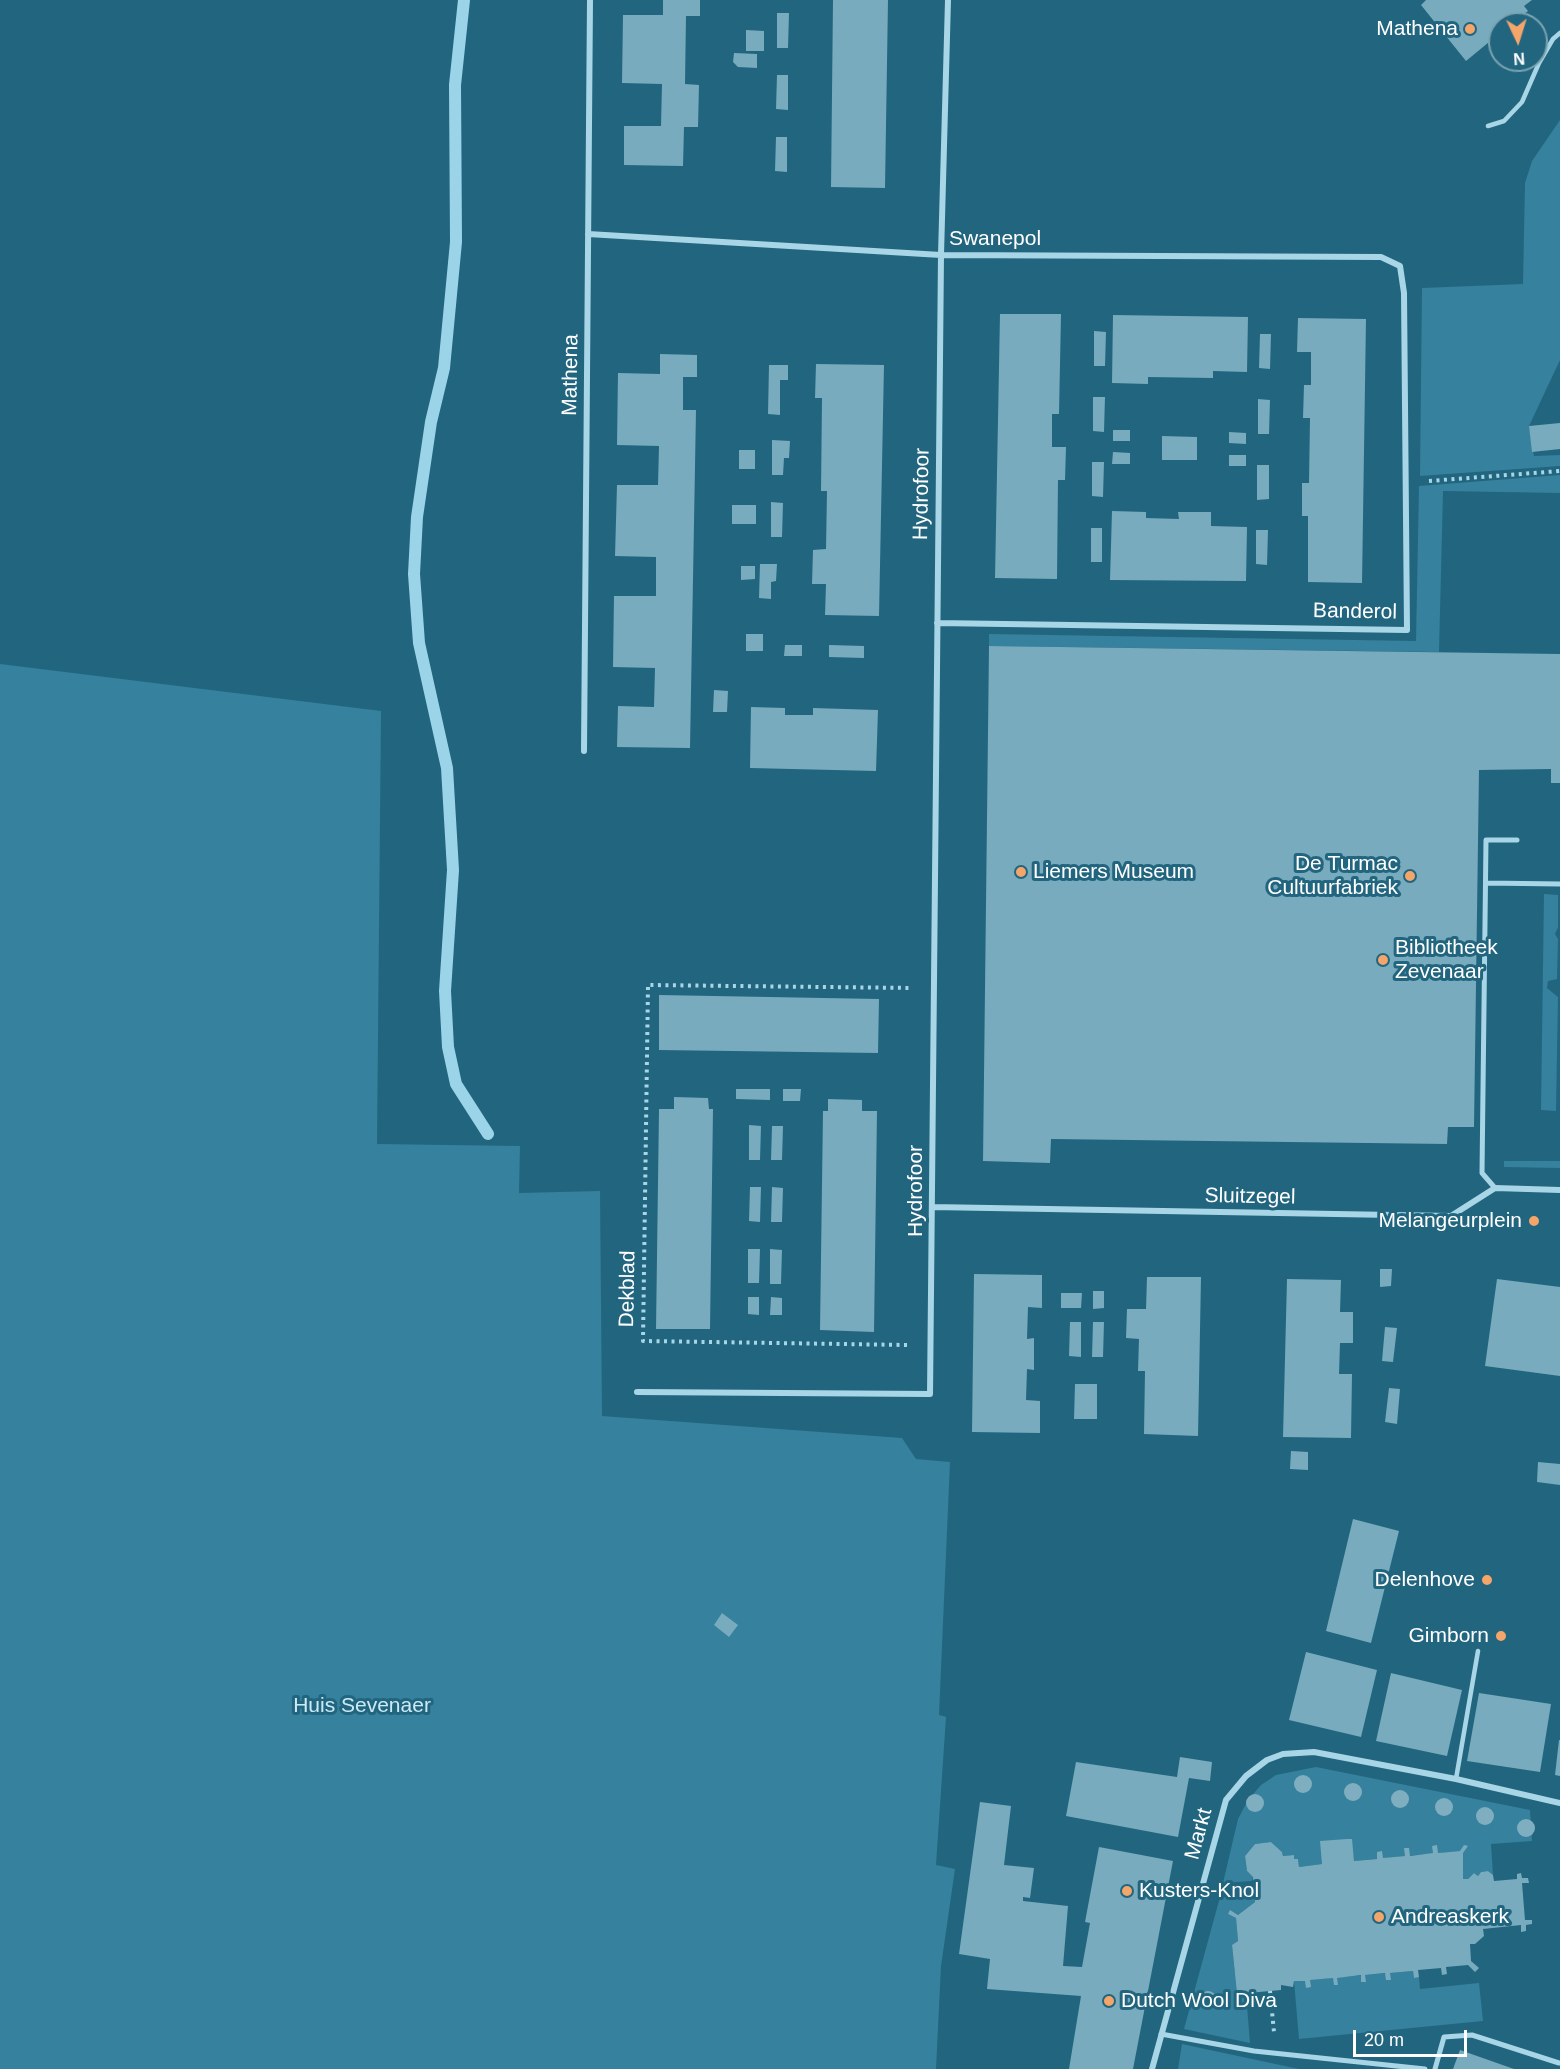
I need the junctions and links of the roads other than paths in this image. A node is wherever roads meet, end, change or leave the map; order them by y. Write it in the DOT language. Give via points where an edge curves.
graph roads {
  1 [pos="590,0"];
  2 [pos="948,0"];
  3 [pos="1560,33"];
  4 [pos="1488,126"];
  5 [pos="588,234"];
  6 [pos="941,255"];
  7 [pos="1400,266"];
  8 [pos="938,623"];
  9 [pos="584,751"];
  10 [pos="1516,840"];
  11 [pos="1486,883"];
  12 [pos="1560,884"];
  13 [pos="1495,1188"];
  14 [pos="1560,1190"];
  15 [pos="932,1207"];
  16 [pos="637,1392"];
  17 [pos="1478,1651"];
  18 [pos="1456,1779"];
  19 [pos="1560,1803"];
  20 [pos="1161,2034"];
  21 [pos="1559,2063"];
  22 [pos="1152,2069"];
  23 [pos="1425,2069"];
  24 [pos="1435,2069"];
  1 -- 5 [label="street, Mathena"];
  2 -- 6 [label="street, Hydrofoor"];
  3 -- 4 [label="lane" via="1539,63 1521,102 1504,121"];
  5 -- 6 [label="street, Swanepol"];
  5 -- 9 [label="street, Mathena"];
  6 -- 7 [label="street, Swanepol" via="1380,258"];
  6 -- 8 [label="street, Hydrofoor"];
  7 -- 8 [label="street, Banderol" via="1404,293 1407,630"];
  8 -- 15 [label="street, Hydrofoor"];
  10 -- 11 [label="street" via="1486,840"];
  11 -- 12 [label="street"];
  11 -- 13 [label="street" via="1482,1173"];
  13 -- 14 [label="street"];
  13 -- 15 [label="street, Sluitzegel" via="1451,1216"];
  15 -- 16 [label="street, Hydrofoor" via="930,1394"];
  17 -- 18 [label="lane"];
  18 -- 19 [label="street, Markt"];
  18 -- 20 [label="street, Markt" via="1314,1752 1283,1754 1267,1760 1246,1776 1226,1800"];
  20 -- 22 [label="street, Markt"];
  20 -- 23 [label="street" via="1254,2051"];
  21 -- 24 [label="street" via="1472,2035 1444,2037"];
}
